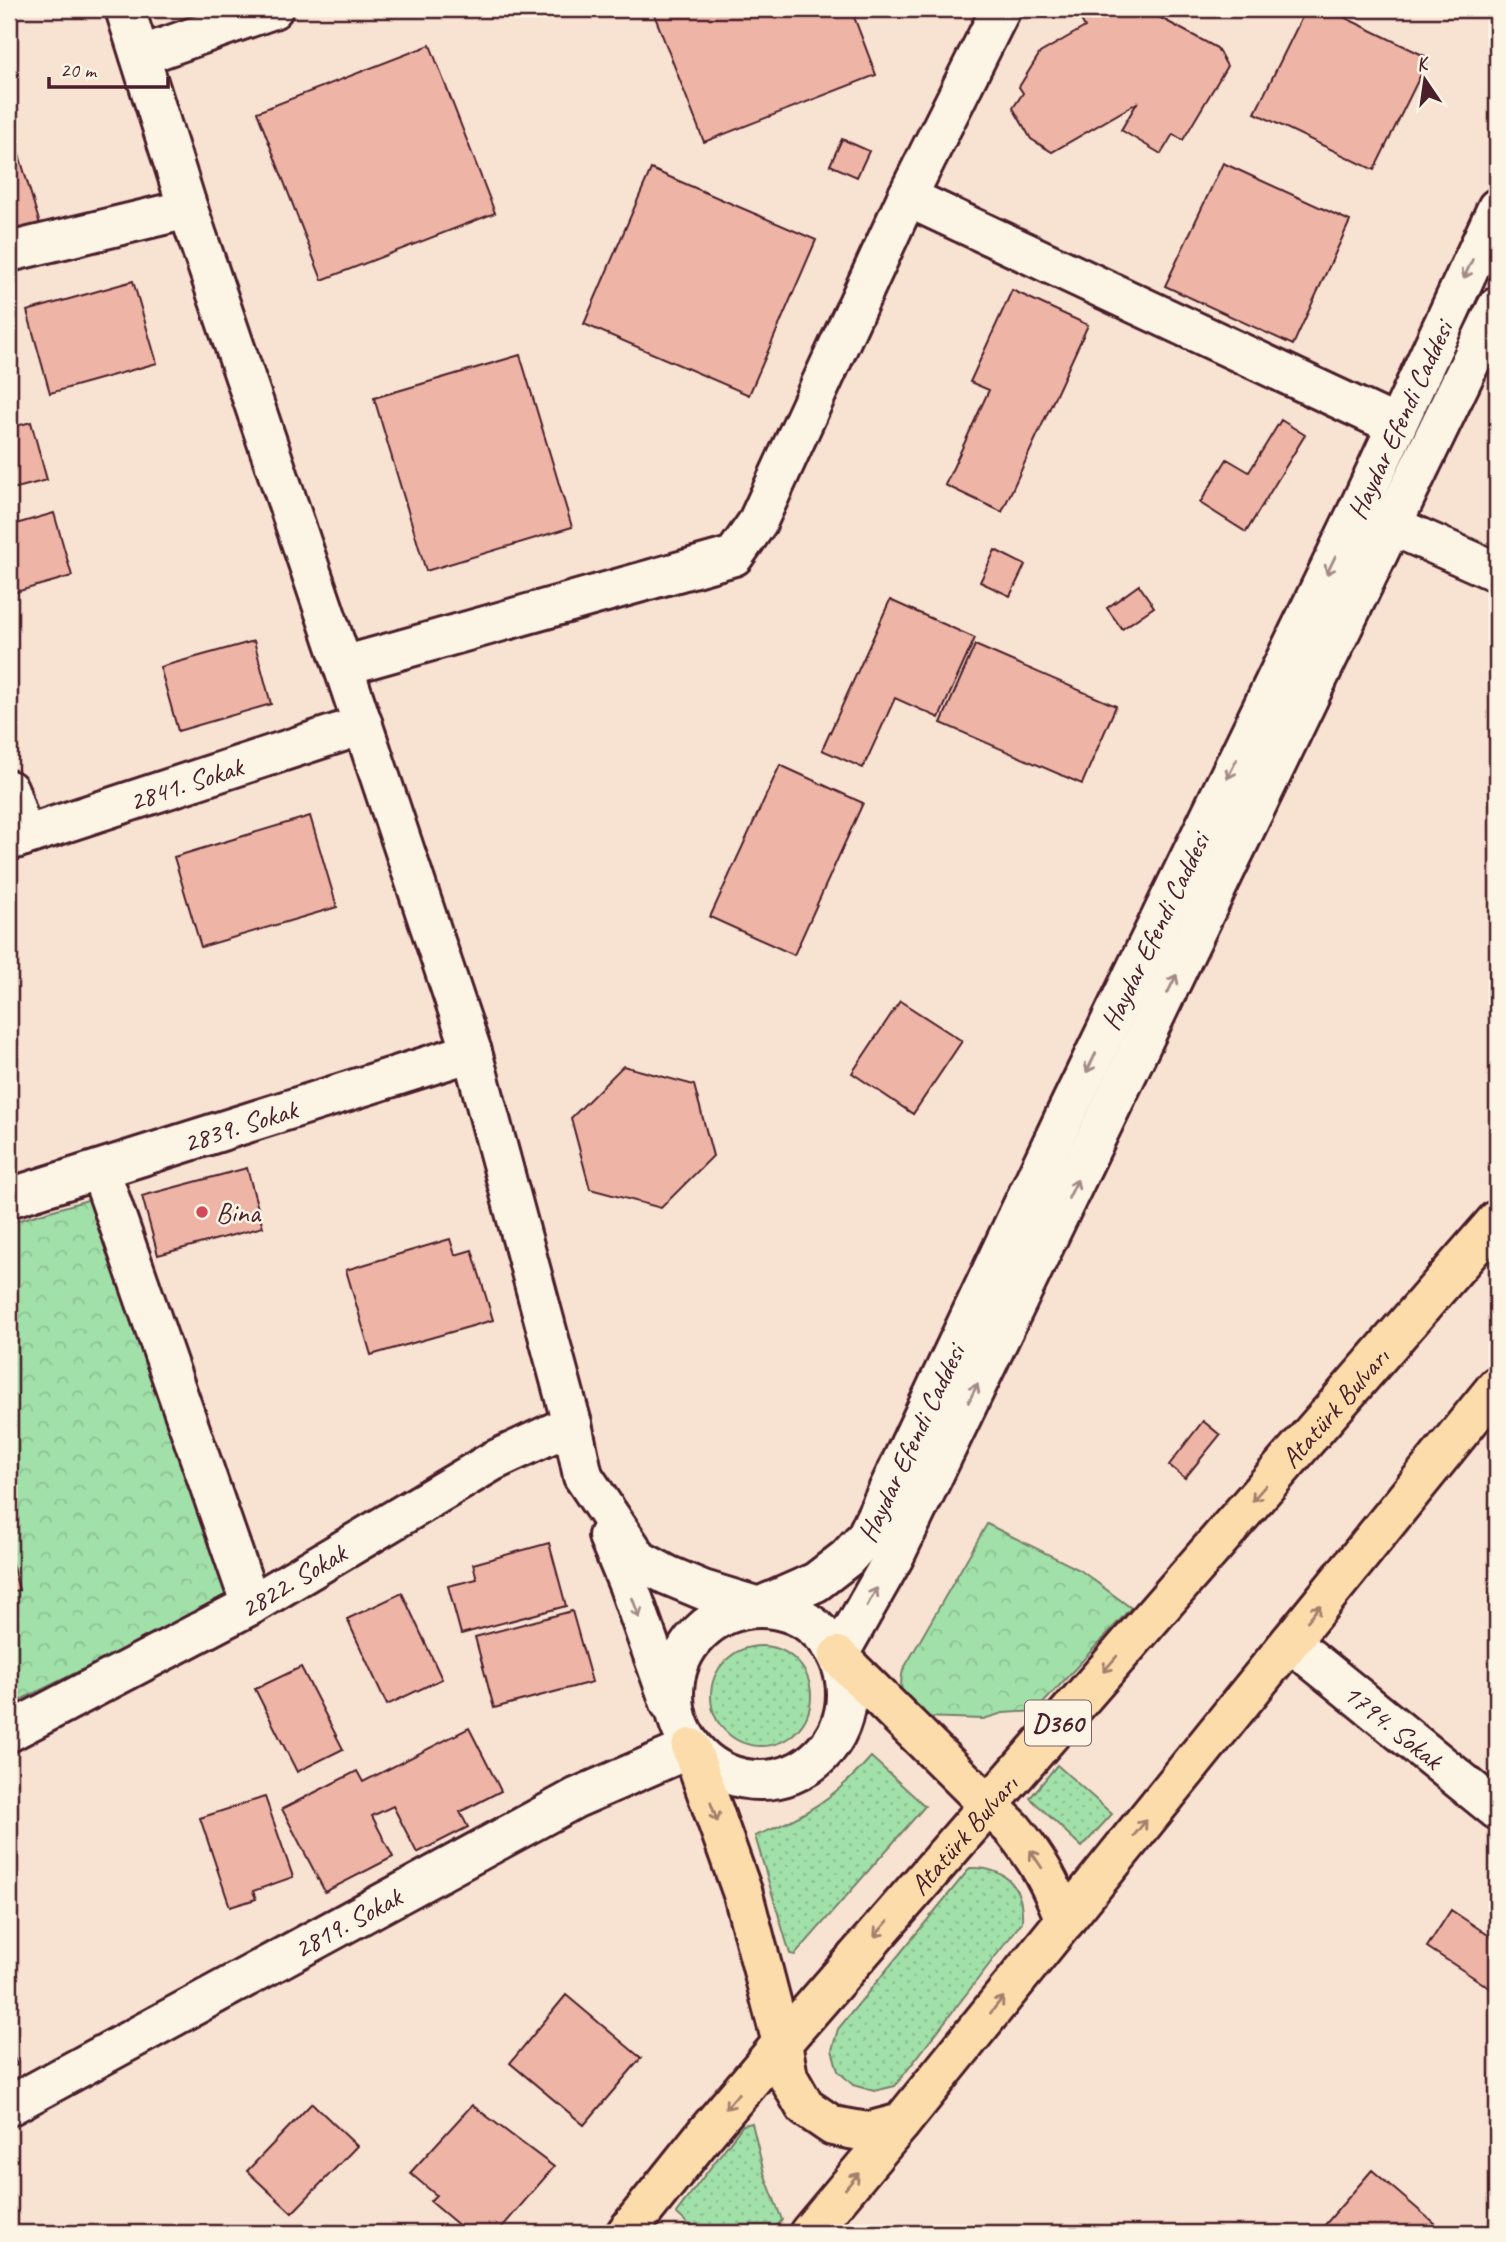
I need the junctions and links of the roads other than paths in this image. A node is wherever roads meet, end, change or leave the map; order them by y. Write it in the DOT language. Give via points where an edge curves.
graph roads {
  1 [pos="125,9"];
  2 [pos="273,9"];
  3 [pos="1001,9"];
  4 [pos="140,56"];
  5 [pos="907,197"];
  6 [pos="1497,208"];
  7 [pos="188,209"];
  8 [pos="9,252"];
  9 [pos="1497,307"];
  10 [pos="1395,425"];
  11 [pos="1355,516"];
  12 [pos="1394,526"];
  13 [pos="1497,572"];
  14 [pos="343,666"];
  15 [pos="363,726"];
  16 [pos="9,790"];
  17 [pos="17,839"];
  18 [pos="472,1052"];
  19 [pos="100,1170"];
  20 [pos="9,1198"];
  21 [pos="1497,1205"];
  22 [pos="1497,1220"];
  23 [pos="1405,1324"];
  24 [pos="1495,1390"];
  25 [pos="572,1424"];
  26 [pos="583,1476"];
  27 [pos="251,1605"];
  28 [pos="760,1606"];
  29 [pos="1290,1642"];
  30 [pos="838,1656"];
  31 [pos="9,1732"];
  32 [pos="684,1735"];
  33 [pos="987,1805"];
  34 [pos="1497,1810"];
  35 [pos="1065,1921"];
  36 [pos="782,2043"];
  37 [pos="9,2106"];
  38 [pos="901,2123"];
  39 [pos="812,2232"];
  40 [pos="626,2233"];
  1 -- 4 [label="street"];
  2 -- 4 [label="street"];
  3 -- 5 [label="street"];
  4 -- 7 [label="street"];
  5 -- 10 [label="street"];
  5 -- 14 [label="street" via="757,523 734,556"];
  6 -- 10 [label="street, Haydar Efendi Caddesi, one-way"];
  7 -- 8 [label="street"];
  7 -- 14 [label="street"];
  9 -- 12 [label="street, Haydar Efendi Caddesi"];
  10 -- 11 [label="street, Haydar Efendi Caddesi"];
  11 -- 12 [label="street"];
  11 -- 28 [label="street, Haydar Efendi Caddesi, one-way" via="866,1537 824,1577"];
  12 -- 13 [label="street"];
  30 -- 12 [label="street, Haydar Efendi Caddesi, one-way" via="894,1556"];
  14 -- 15 [label="street"];
  15 -- 17 [label="street, 2841. Sokak"];
  15 -- 18 [label="street"];
  16 -- 17 [label="street"];
  18 -- 19 [label="street, 2839. Sokak"];
  18 -- 25 [label="street"];
  19 -- 20 [label="street, 2839. Sokak"];
  19 -- 27 [label="street"];
  21 -- 23 [label="street"];
  22 -- 23 [label="highway, Atatürk Bulvarı / D360"];
  23 -- 33 [label="highway, Atatürk Bulvarı / D360, one-way"];
  29 -- 24 [label="highway, one-way"];
  25 -- 26 [label="street"];
  25 -- 27 [label="street, 2822. Sokak" via="493,1461"];
  26 -- 28 [label="street" via="639,1560 703,1590"];
  26 -- 32 [label="street, one-way"];
  27 -- 31 [label="street, 2822. Sokak"];
  28 -- 30 [label="street" via="806,1620 825,1636"];
  28 -- 32 [label="street" via="727,1613 699,1631 680,1658 672,1690"];
  29 -- 34 [label="street, 1794. Sokak"];
  35 -- 29 [label="highway, one-way"];
  30 -- 32 [label="street" via="846,1687 844,1718 829,1746 806,1768 776,1779 745,1780 715,1769"];
  30 -- 33 [label="highway"];
  32 -- 36 [label="highway, one-way" via="743,1894"];
  32 -- 37 [label="street, 2819. Sokak"];
  35 -- 33 [label="highway, one-way" via="1052,1885 1034,1856"];
  33 -- 36 [label="highway, Atatürk Bulvarı / D360, one-way"];
  38 -- 35 [label="highway, one-way"];
  36 -- 38 [label="highway" via="788,2077 805,2107 834,2126 867,2132"];
  36 -- 40 [label="highway, Atatürk Bulvarı / D360, one-way"];
  39 -- 38 [label="highway, one-way"];
}
